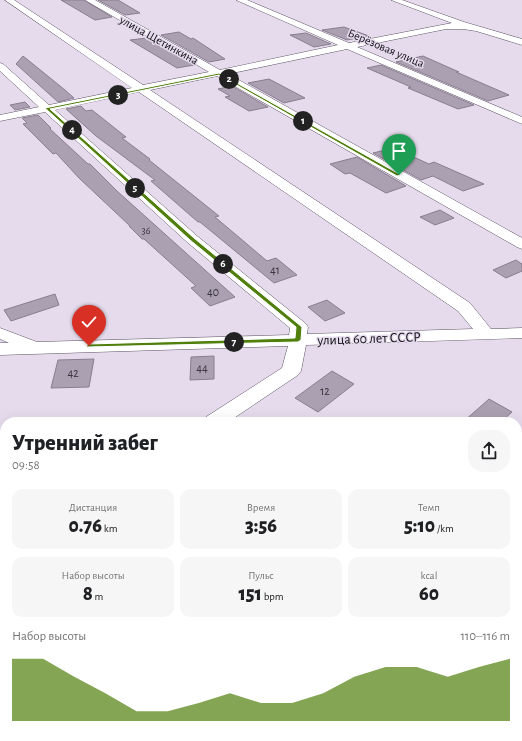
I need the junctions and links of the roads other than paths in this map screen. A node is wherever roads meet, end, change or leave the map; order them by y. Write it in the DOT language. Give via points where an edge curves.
graph roads {
  1 [pos="9,0"];
  2 [pos="89,0"];
  3 [pos="240,0"];
  4 [pos="395,0"];
  5 [pos="436,15"];
  6 [pos="478,29"];
  7 [pos="424,31"];
  8 [pos="522,42"];
  9 [pos="350,47"];
  10 [pos="0,66"];
  11 [pos="219,74"];
  12 [pos="144,90"];
  13 [pos="47,108"];
  14 [pos="0,118"];
  15 [pos="522,121"];
  16 [pos="522,244"];
  17 [pos="0,333"];
  18 [pos="522,333"];
  19 [pos="486,334"];
  20 [pos="298,340"];
  21 [pos="37,348"];
  22 [pos="0,349"];
  23 [pos="221,417"];
  1 -- 12 [label="street"];
  2 -- 11 [label="street, улица Щетинкина"];
  3 -- 9 [label="street, Берёзовая улица"];
  4 -- 5 [label="street"];
  5 -- 6 [label="street"];
  5 -- 7 [label="street" via="436,21"];
  6 -- 7 [label="street" via="446,26"];
  6 -- 8 [label="street"];
  7 -- 9 [label="street"];
  9 -- 11 [label="street"];
  9 -- 15 [label="street, Берёзовая улица"];
  10 -- 13 [label="street"];
  11 -- 12 [label="street"];
  11 -- 16 [label="street, улица Щетинкина"];
  12 -- 13 [label="street"];
  12 -- 19 [label="street" via="464,307"];
  13 -- 14 [label="street"];
  13 -- 20 [label="street" via="192,239 299,327"];
  17 -- 21 [label="street"];
  18 -- 19 [label="street, улица 60 лет СССР"];
  19 -- 20 [label="street, улица 60 лет СССР"];
  20 -- 21 [label="street, улица 60 лет СССР"];
  20 -- 23 [label="street" via="291,371"];
  21 -- 22 [label="street, улица 60 лет СССР"];
}
